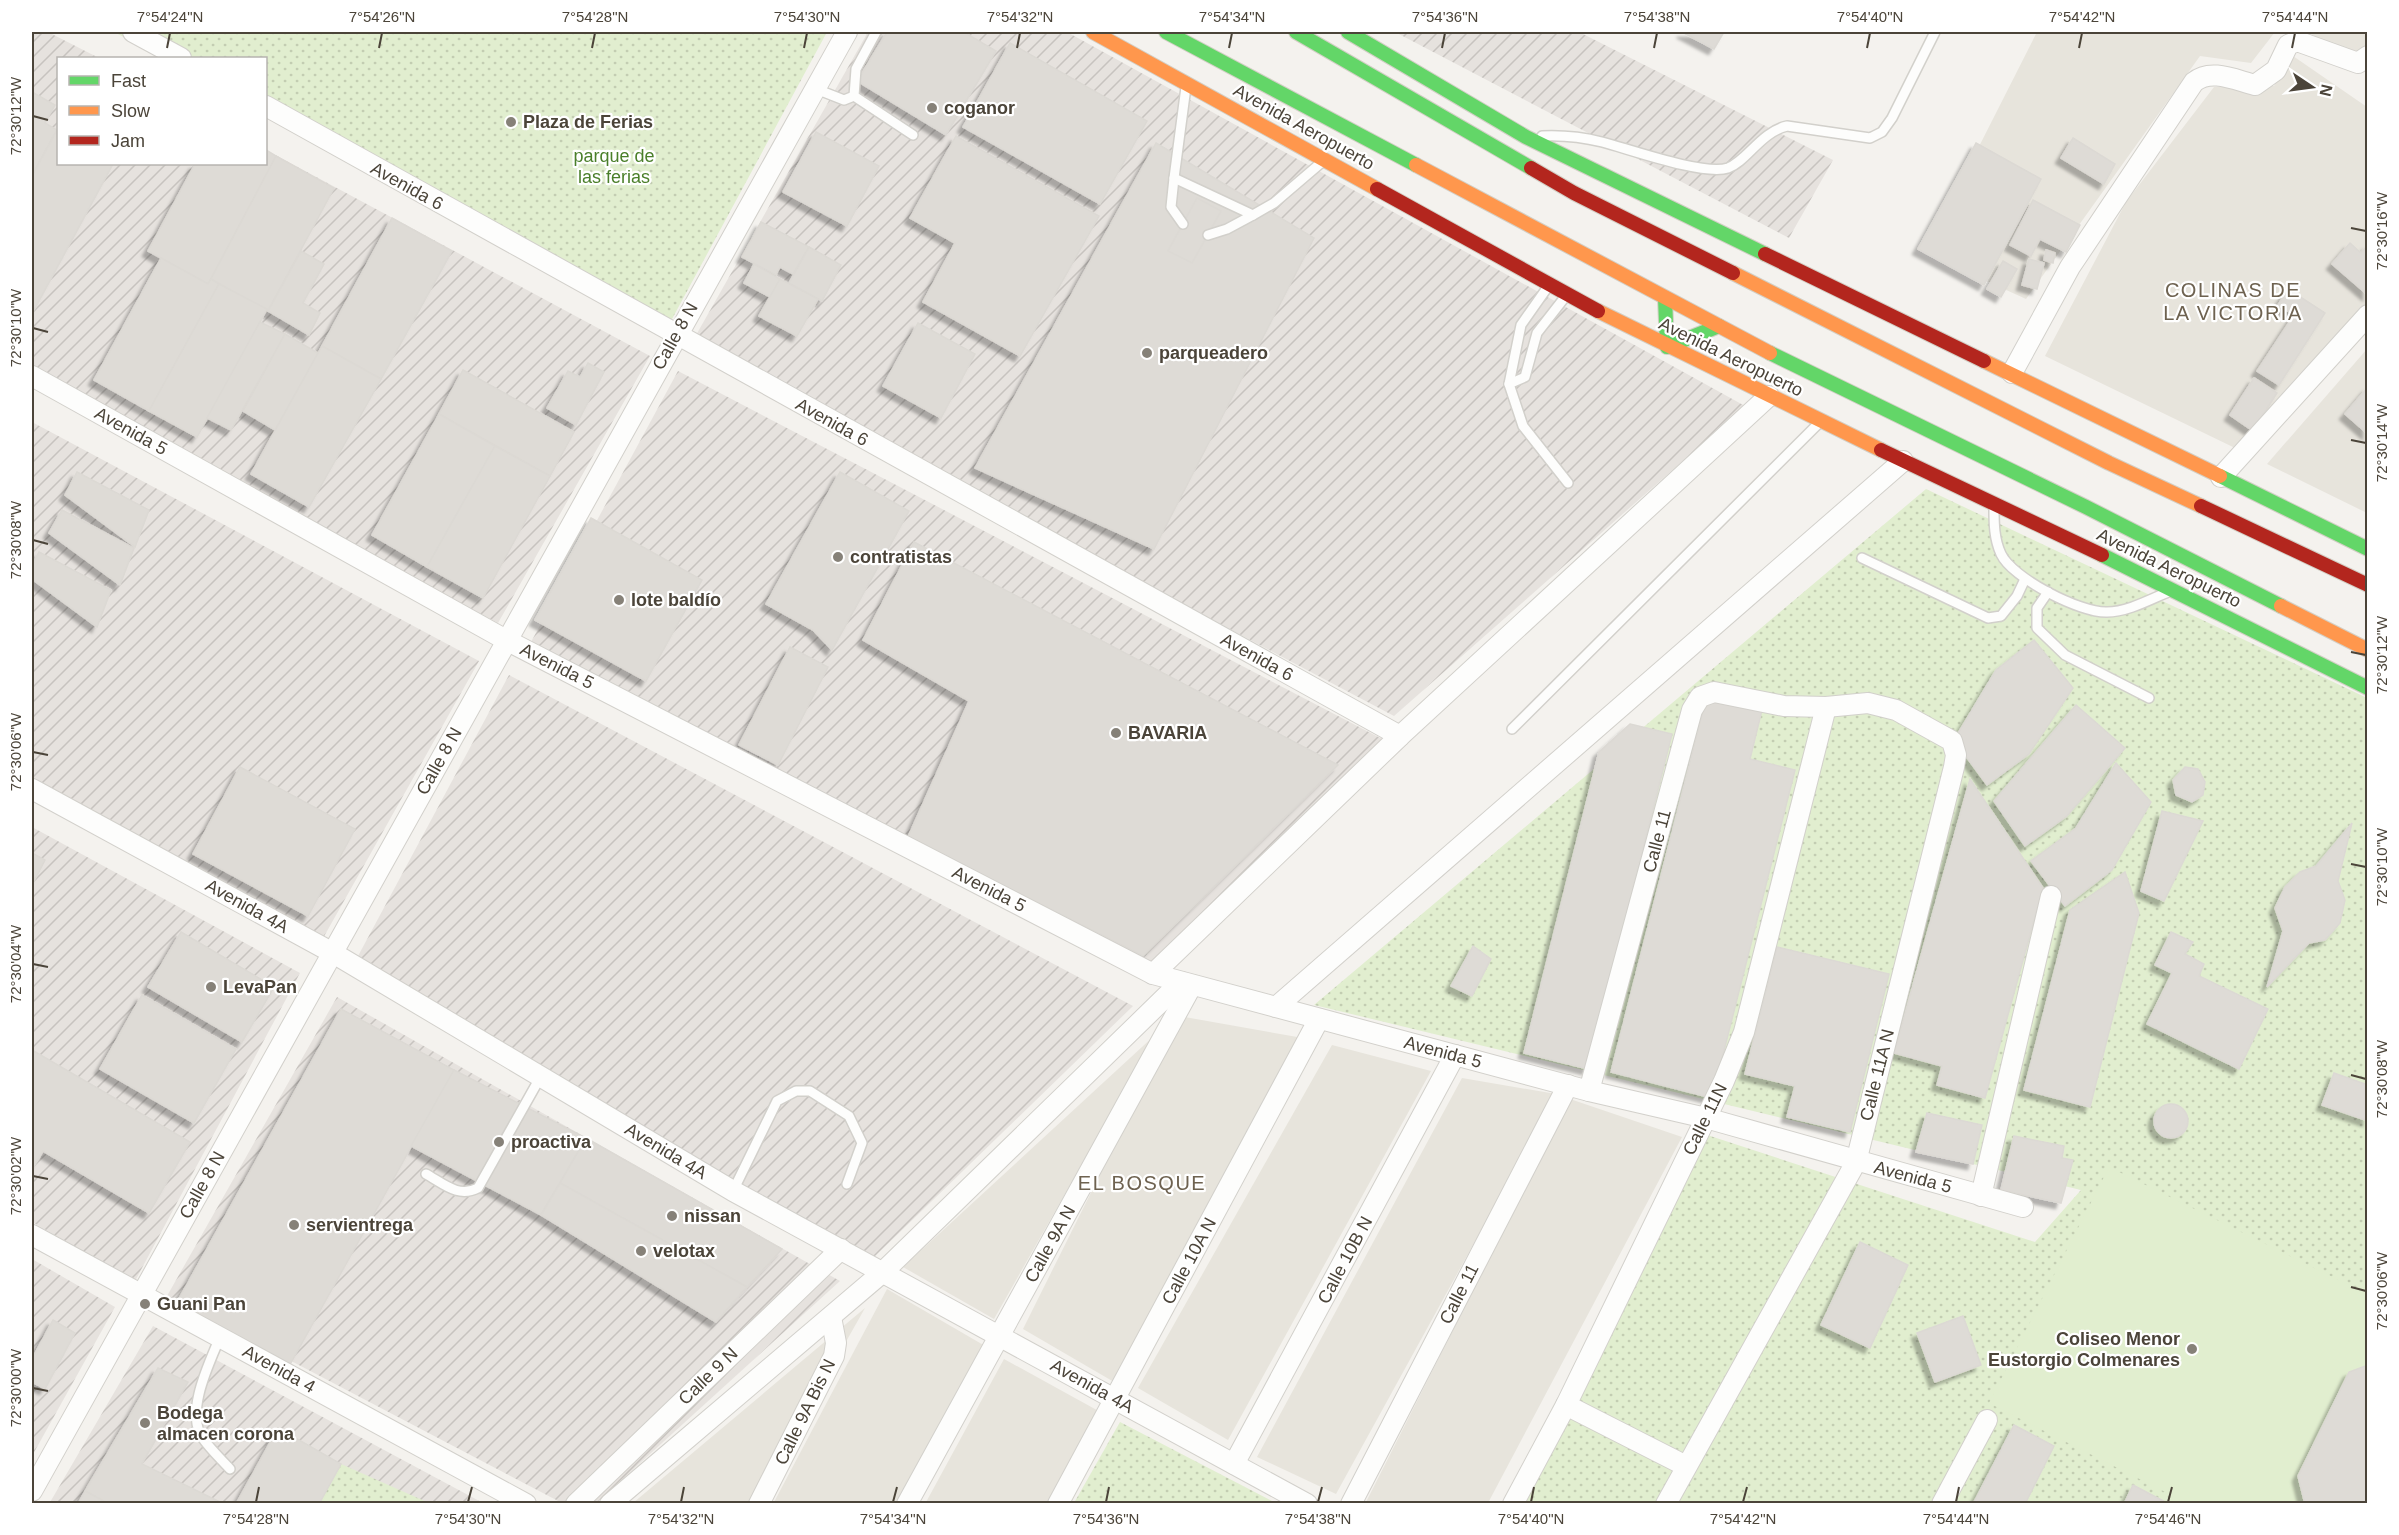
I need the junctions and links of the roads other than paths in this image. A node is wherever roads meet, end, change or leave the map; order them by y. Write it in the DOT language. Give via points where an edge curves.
graph roads {
  1 [pos="133,32"];
  2 [pos="847,32"];
  3 [pos="876,32"];
  4 [pos="1093,32"];
  5 [pos="1166,32"];
  6 [pos="1296,32"];
  7 [pos="1935,32"];
  8 [pos="1354,33"];
  9 [pos="2367,56"];
  10 [pos="179,57"];
  11 [pos="1187,82"];
  12 [pos="816,89"];
  13 [pos="854,96"];
  14 [pos="267,107"];
  15 [pos="913,135"];
  16 [pos="1526,137"];
  17 [pos="1324,160"];
  18 [pos="1174,178"];
  19 [pos="1253,215"];
  20 [pos="1183,224"];
  21 [pos="1208,235"];
  22 [pos="1548,286"];
  23 [pos="1567,295"];
  24 [pos="1665,298"];
  25 [pos="2367,315"];
  26 [pos="1905,321"];
  27 [pos="1719,326"];
  28 [pos="675,336"];
  29 [pos="1856,337"];
  30 [pos="1667,347"];
  31 [pos="1911,363"];
  32 [pos="2012,373"];
  33 [pos="32,376"];
  34 [pos="1509,384"];
  35 [pos="1769,396"];
  36 [pos="1821,421"];
  37 [pos="1989,460"];
  38 [pos="1904,461"];
  39 [pos="2221,477"];
  40 [pos="2029,479"];
  41 [pos="1568,483"];
  42 [pos="1993,492"];
  43 [pos="2367,549"];
  44 [pos="1862,558"];
  45 [pos="2025,579"];
  46 [pos="2367,585"];
  47 [pos="2174,590"];
  48 [pos="2048,592"];
  49 [pos="506,640"];
  50 [pos="2367,650"];
  51 [pos="2367,688"];
  52 [pos="1700,697"];
  53 [pos="2149,698"];
  54 [pos="1826,707"];
  55 [pos="1512,729"];
  56 [pos="1400,736"];
  57 [pos="32,789"];
  58 [pos="2050,896"];
  59 [pos="333,953"];
  60 [pos="1153,974"];
  61 [pos="1187,983"];
  62 [pos="1276,1007"];
  63 [pos="1319,1019"];
  64 [pos="1455,1056"];
  65 [pos="541,1076"];
  66 [pos="1568,1085"];
  67 [pos="1589,1091"];
  68 [pos="1706,1118"];
  69 [pos="1856,1162"];
  70 [pos="426,1174"];
  71 [pos="847,1184"];
  72 [pos="733,1191"];
  73 [pos="1981,1196"];
  74 [pos="2023,1207"];
  75 [pos="32,1235"];
  76 [pos="841,1249"];
  77 [pos="883,1272"];
  78 [pos="141,1294"];
  79 [pos="831,1317"];
  80 [pos="999,1335"];
  81 [pos="220,1337"];
  82 [pos="1115,1399"];
  83 [pos="1566,1405"];
  84 [pos="1987,1420"];
  85 [pos="1234,1464"];
  86 [pos="1686,1466"];
  87 [pos="230,1469"];
  88 [pos="32,1491"];
  89 [pos="526,1503"];
  90 [pos="576,1503"];
  91 [pos="610,1503"];
  92 [pos="759,1503"];
  93 [pos="907,1503"];
  94 [pos="1058,1503"];
  95 [pos="1307,1503"];
  96 [pos="1351,1503"];
  97 [pos="1513,1503"];
  98 [pos="1666,1503"];
  99 [pos="1942,1503"];
  1 -- 10 [label="street"];
  2 -- 12 [label="street, Calle 8 N"];
  3 -- 13 [label="lane" via="856,69"];
  4 -- 11 [label="main road, Avenida Aeropuerto"];
  5 -- 24 [label="main road, Avenida Aeropuerto"];
  6 -- 29 [label="main road" via="1574,193"];
  7 -- 16 [label="lane" via="1892,118 1882,132 1870,138 1787,126 1776,129 1729,168 1707,169 1566,135"];
  8 -- 16 [label="main road"];
  9 -- 32 [label="street" via="2358,63 2297,41 2288,45 2276,70 2255,85 2212,75 2202,75 2194,82 2070,267"];
  11 -- 17 [label="main road, Avenida Aeropuerto"];
  11 -- 18 [label="lane"];
  12 -- 13 [label="lane" via="844,100"];
  12 -- 28 [label="street, Calle 8 N"];
  13 -- 15 [label="lane"];
  14 -- 28 [label="street, Avenida 6"];
  16 -- 26 [label="main road"];
  17 -- 19 [label="lane" via="1274,203"];
  17 -- 22 [label="main road, Avenida Aeropuerto"];
  18 -- 19 [label="lane"];
  18 -- 20 [label="lane" via="1171,207"];
  19 -- 21 [label="lane"];
  22 -- 23 [label="main road, Avenida Aeropuerto"];
  22 -- 34 [label="lane" via="1521,325"];
  23 -- 30 [label="main road, Avenida Aeropuerto"];
  23 -- 34 [label="lane" via="1537,333 1525,377"];
  24 -- 27 [label="main road, Avenida Aeropuerto"];
  24 -- 30 [label="main road"];
  25 -- 39 [label="street"];
  26 -- 29 [label="main road"];
  26 -- 31 [label="main road"];
  26 -- 32 [label="main road"];
  27 -- 30 [label="main road"];
  27 -- 37 [label="main road, Avenida Aeropuerto"];
  28 -- 49 [label="street, Calle 8 N"];
  28 -- 56 [label="street, Avenida 6"];
  29 -- 31 [label="main road"];
  30 -- 35 [label="main road, Avenida Aeropuerto"];
  31 -- 46 [label="main road" via="2109,463"];
  32 -- 39 [label="main road"];
  33 -- 49 [label="street, Avenida 5"];
  34 -- 41 [label="lane" via="1523,426"];
  35 -- 36 [label="main road, Avenida Aeropuerto"];
  35 -- 56 [label="street"];
  36 -- 38 [label="main road, Avenida Aeropuerto"];
  36 -- 55 [label="lane"];
  37 -- 40 [label="main road, Avenida Aeropuerto"];
  37 -- 42 [label="main road"];
  38 -- 42 [label="main road, Avenida Aeropuerto"];
  38 -- 62 [label="street"];
  39 -- 43 [label="main road"];
  40 -- 42 [label="main road"];
  40 -- 50 [label="main road, Avenida Aeropuerto"];
  42 -- 45 [label="lane" via="1995,532 2001,555"];
  42 -- 47 [label="main road, Avenida Aeropuerto"];
  44 -- 45 [label="lane" via="1989,618 2001,616"];
  45 -- 48 [label="lane"];
  47 -- 48 [label="lane" via="2106,613"];
  47 -- 51 [label="main road, Avenida Aeropuerto"];
  48 -- 53 [label="lane" via="2037,608 2037,628 2065,655"];
  49 -- 59 [label="street, Calle 8 N"];
  49 -- 60 [label="street, Avenida 5"];
  52 -- 54 [label="street, Calle 11A N" via="1714,692 1784,706"];
  52 -- 67 [label="street, Calle 11" via="1692,710"];
  54 -- 68 [label="street, Calle 11N" via="1744,1032"];
  54 -- 69 [label="street, Calle 11A N" via="1868,704 1896,710 1952,741 1956,755"];
  56 -- 60 [label="street"];
  57 -- 59 [label="street, Avenida 4A"];
  58 -- 73 [label="street"];
  59 -- 65 [label="street, Avenida 4A"];
  59 -- 78 [label="street, Calle 8 N"];
  60 -- 61 [label="street, Avenida 5"];
  61 -- 62 [label="street, Avenida 5"];
  61 -- 77 [label="street, Calle 9 N"];
  61 -- 80 [label="street, Calle 9A N"];
  62 -- 63 [label="street, Avenida 5"];
  63 -- 64 [label="street, Avenida 5"];
  63 -- 82 [label="street, Calle 10A N"];
  64 -- 66 [label="street, Avenida 5"];
  64 -- 85 [label="street, Calle 10B N"];
  65 -- 70 [label="lane" via="478,1188 459,1193"];
  65 -- 72 [label="street, Avenida 4A"];
  66 -- 67 [label="street, Avenida 5"];
  66 -- 96 [label="street, Calle 11"];
  67 -- 68 [label="street, Avenida 5"];
  68 -- 69 [label="street, Avenida 5"];
  68 -- 83 [label="street, Calle 11N"];
  69 -- 73 [label="street, Avenida 5"];
  69 -- 86 [label="street, Calle 11A N"];
  71 -- 72 [label="lane" via="862,1143 849,1116 810,1091 796,1091 777,1101"];
  72 -- 76 [label="street, Avenida 4A"];
  73 -- 74 [label="street, Avenida 5"];
  75 -- 78 [label="street, Avenida 4"];
  76 -- 77 [label="street, Avenida 4A"];
  76 -- 90 [label="street, Calle 9 N"];
  77 -- 79 [label="street, Calle 9 N"];
  77 -- 80 [label="street, Avenida 4A"];
  78 -- 81 [label="street, Avenida 4"];
  78 -- 88 [label="street, Calle 8 N"];
  79 -- 91 [label="street, Calle 9 N"];
  79 -- 92 [label="street, Calle 9A Bis N" via="834,1356"];
  80 -- 82 [label="street, Avenida 4A"];
  80 -- 93 [label="street, Calle 9A N"];
  81 -- 87 [label="lane" via="202,1382 196,1414 201,1436"];
  81 -- 89 [label="street, Avenida 4"];
  82 -- 85 [label="street, Avenida 4A"];
  82 -- 94 [label="street, Calle 10A N"];
  83 -- 86 [label="street"];
  83 -- 97 [label="street, Calle 11N"];
  84 -- 99 [label="street"];
  85 -- 95 [label="street, Avenida 4A"];
  86 -- 98 [label="street, Calle 11A N"];
}
